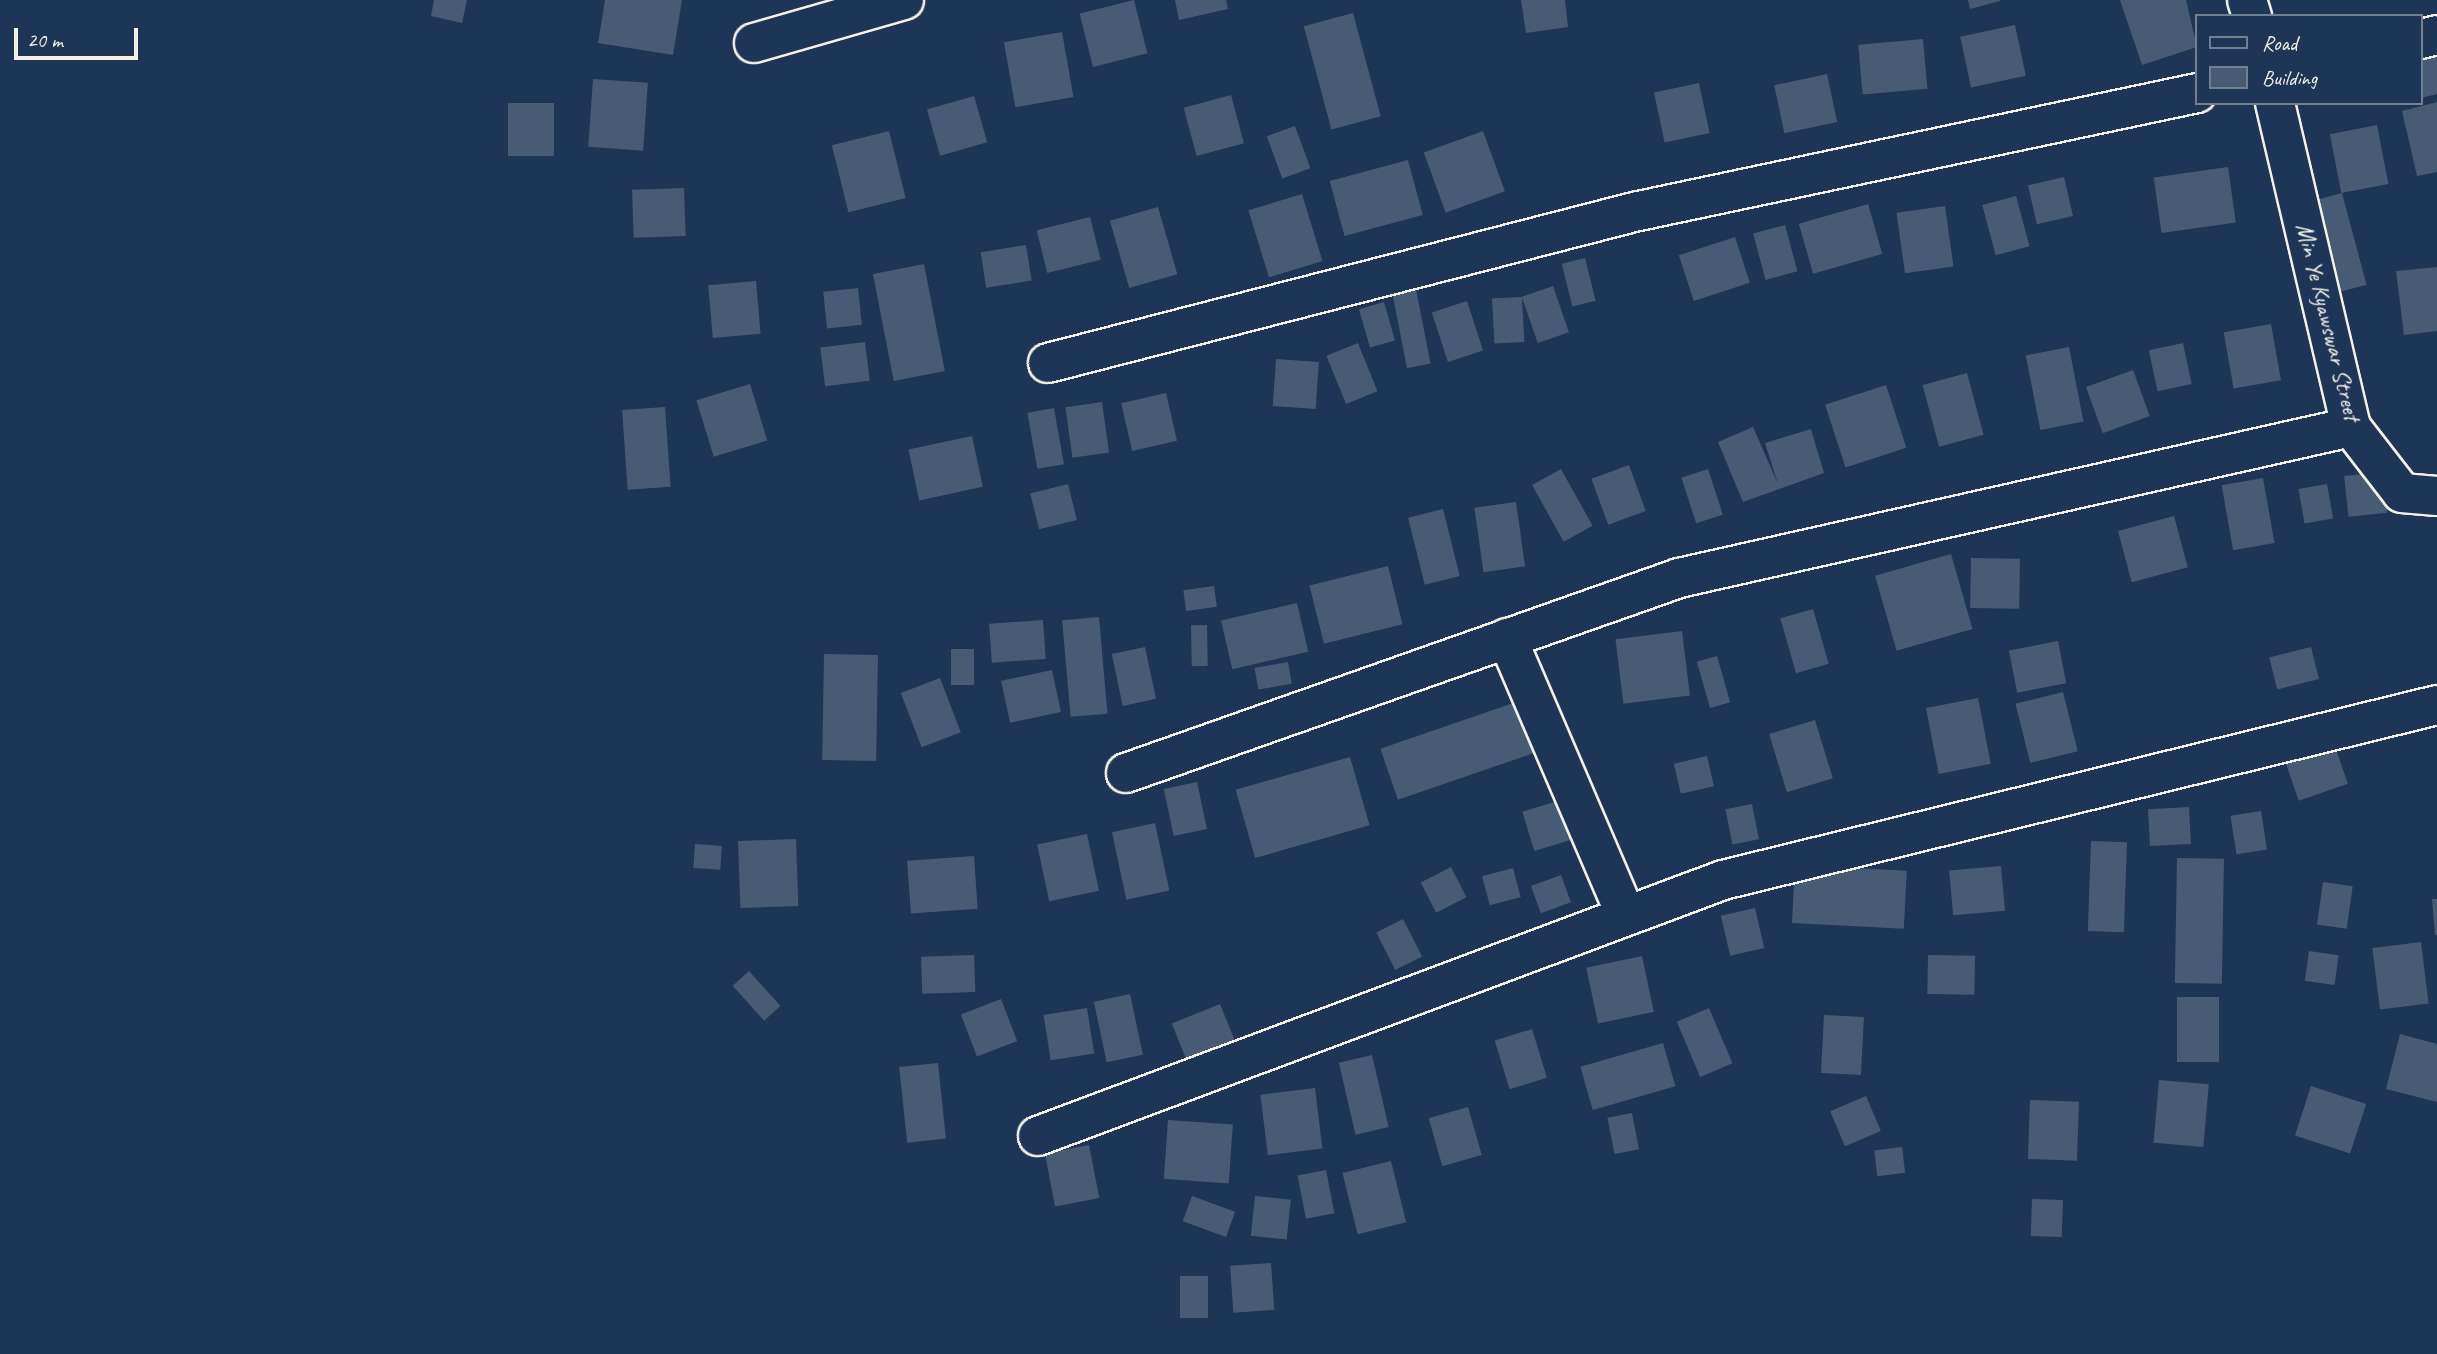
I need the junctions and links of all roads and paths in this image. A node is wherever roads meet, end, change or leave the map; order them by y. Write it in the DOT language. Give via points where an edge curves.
graph roads {
  1 [pos="904,0"];
  2 [pos="754,43"];
  3 [pos="2196,93"];
  4 [pos="2275,105"];
  5 [pos="1048,363"];
  6 [pos="2351,427"];
  7 [pos="2437,496"];
  8 [pos="1507,638"];
  9 [pos="2437,705"];
  10 [pos="1126,773"];
  11 [pos="1626,916"];
  12 [pos="1038,1136"];
  1 -- 2 [label="street"];
  3 -- 5 [label="street" via="1634,212"];
  4 -- 6 [label="street, Min Ye Kyawswar Street"];
  6 -- 7 [label="street, Min Ye Kyawswar Street" via="2402,493"];
  6 -- 8 [label="street" via="1679,578"];
  8 -- 10 [label="street"];
  8 -- 11 [label="street"];
  9 -- 11 [label="street" via="1723,880"];
  11 -- 12 [label="street"];
}
